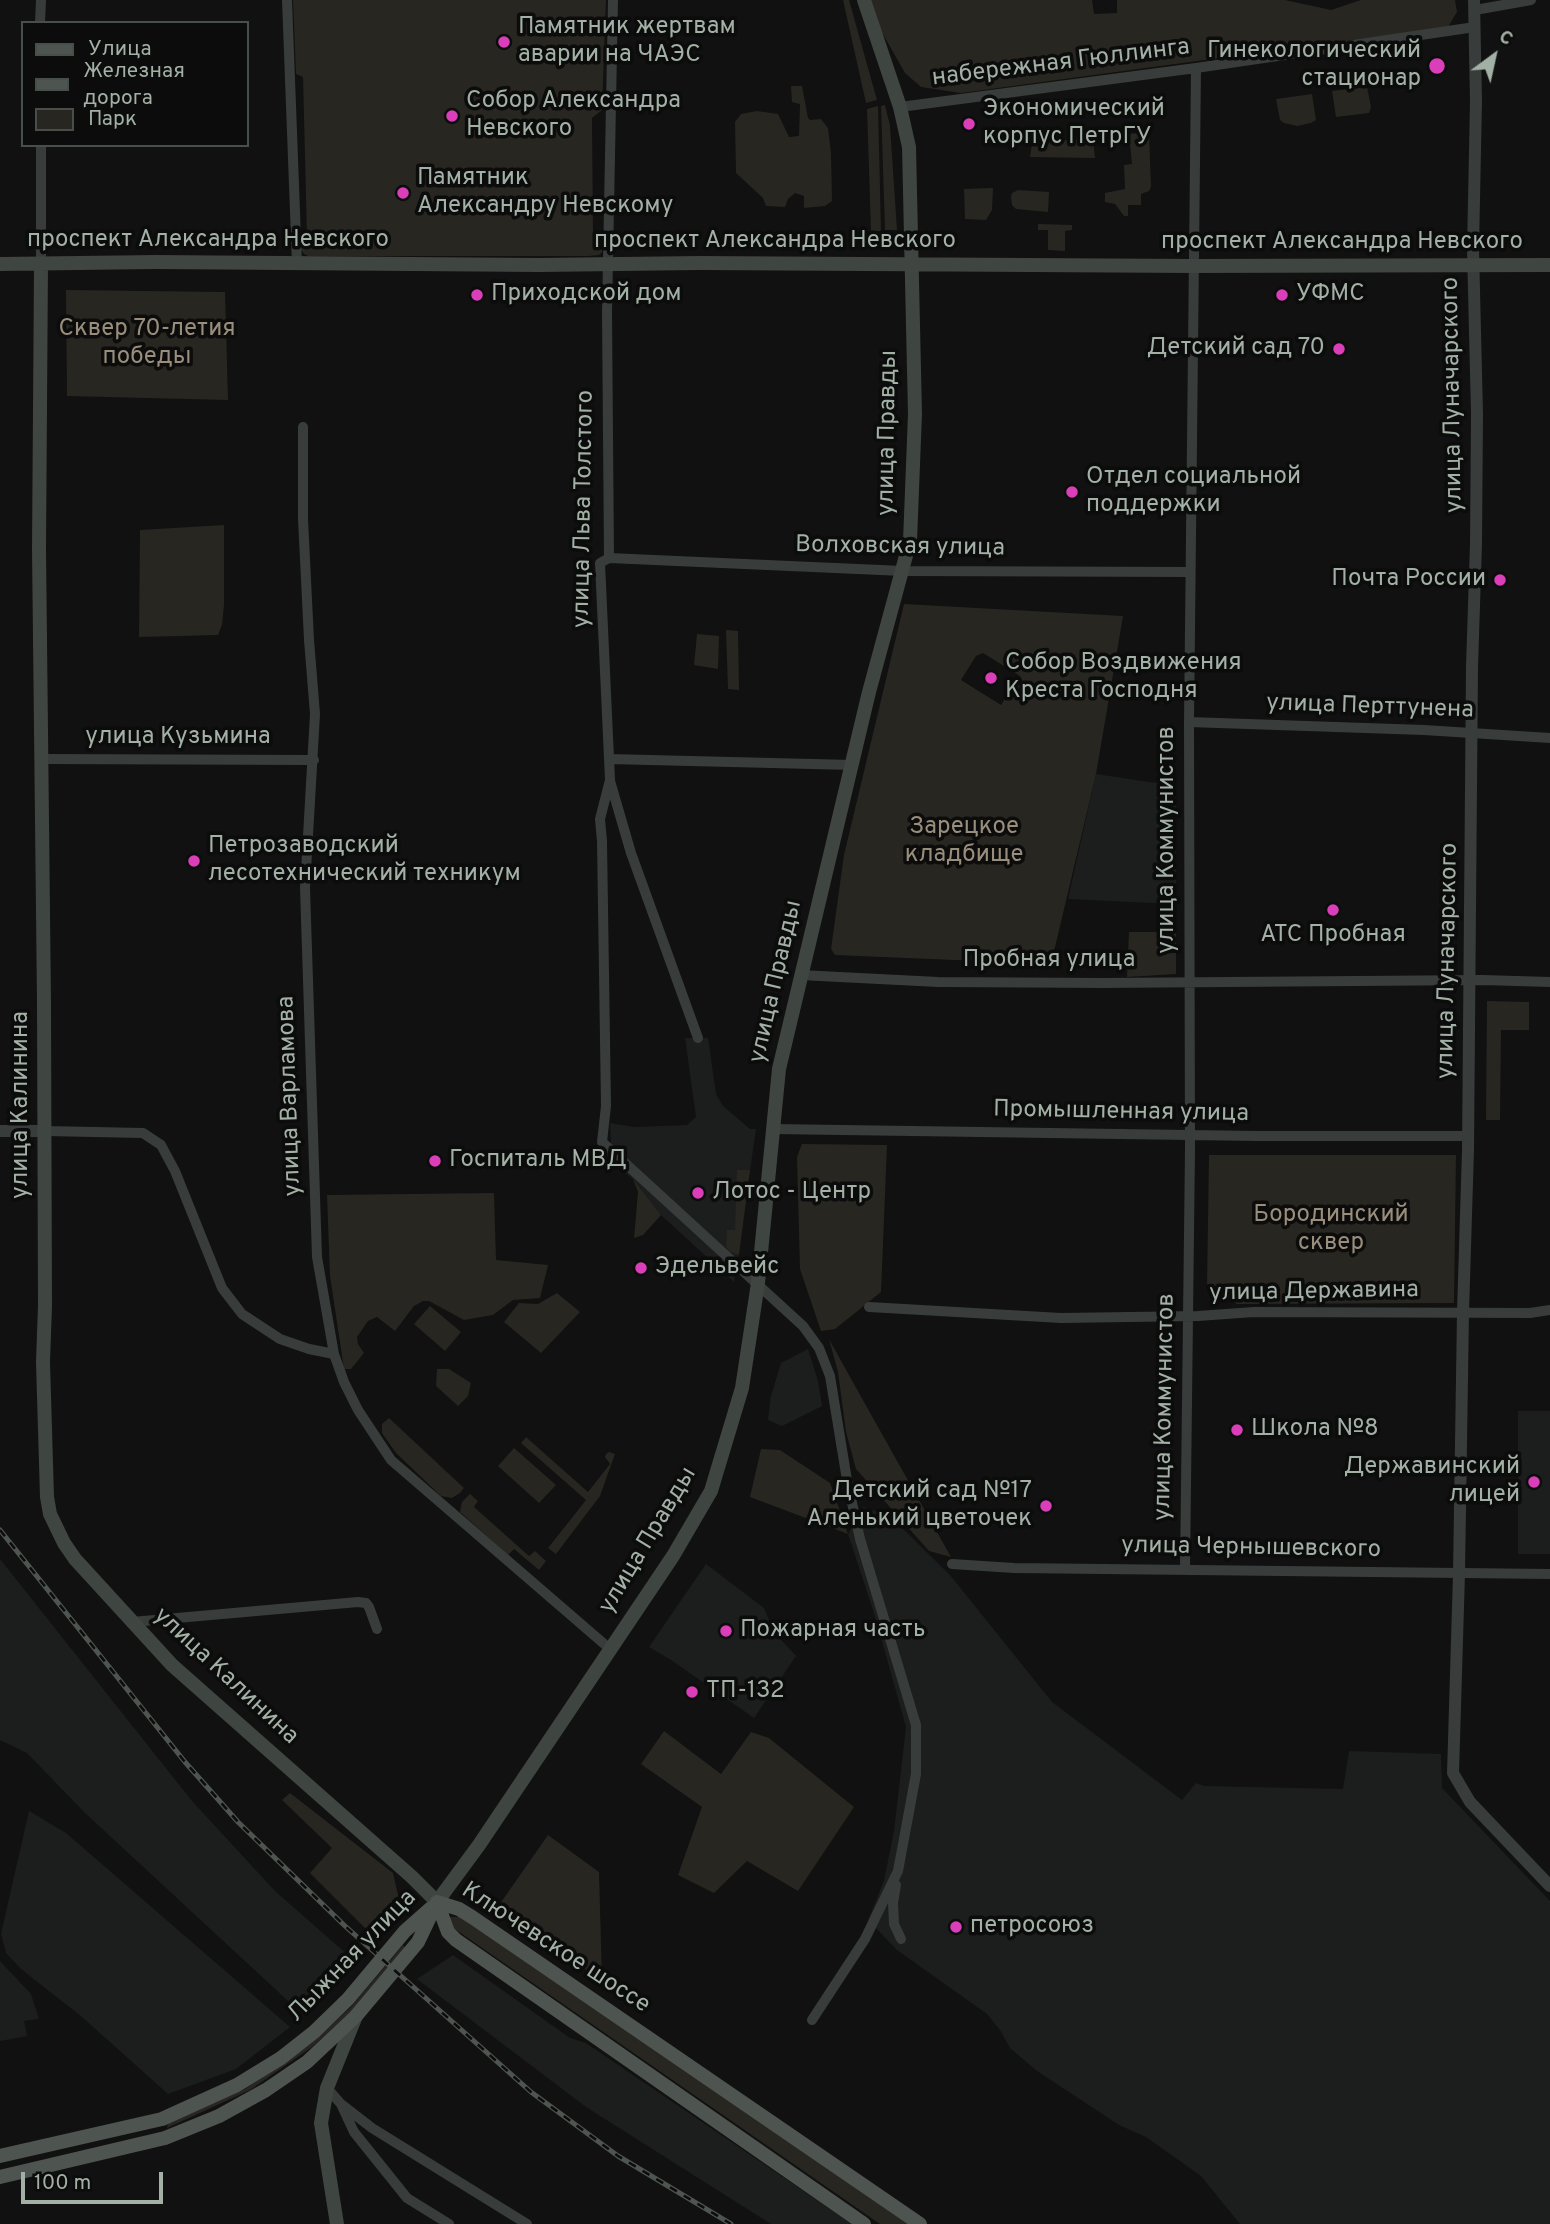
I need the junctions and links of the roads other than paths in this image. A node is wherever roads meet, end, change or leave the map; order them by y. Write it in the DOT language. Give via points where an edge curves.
graph roads {
  1 [pos="41,0"];
  2 [pos="287,0"];
  3 [pos="613,0"];
  4 [pos="864,0"];
  5 [pos="1531,0"];
  6 [pos="1474,5"];
  7 [pos="40,21"];
  8 [pos="1475,27"];
  9 [pos="1196,68"];
  10 [pos="900,107"];
  11 [pos="41,147"];
  12 [pos="609,263"];
  13 [pos="0,264"];
  14 [pos="41,264"];
  15 [pos="297,264"];
  16 [pos="911,264"];
  17 [pos="1550,265"];
  18 [pos="1193,266"];
  19 [pos="1473,266"];
  20 [pos="303,427"];
  21 [pos="609,558"];
  22 [pos="902,571"];
  23 [pos="1190,572"];
  24 [pos="1189,722"];
  25 [pos="1472,733"];
  26 [pos="1550,738"];
  27 [pos="41,759"];
  28 [pos="314,760"];
  29 [pos="610,760"];
  30 [pos="853,765"];
  31 [pos="610,780"];
  32 [pos="800,975"];
  33 [pos="1470,980"];
  34 [pos="1550,982"];
  35 [pos="1188,983"];
  36 [pos="698,1038"];
  37 [pos="773,1129"];
  38 [pos="0,1131"];
  39 [pos="45,1131"];
  40 [pos="1190,1135"];
  41 [pos="1468,1136"];
  42 [pos="758,1283"];
  43 [pos="869,1307"];
  44 [pos="1550,1310"];
  45 [pos="1463,1312"];
  46 [pos="1187,1316"];
  47 [pos="334,1354"];
  48 [pos="952,1564"];
  49 [pos="1185,1570"];
  50 [pos="1459,1574"];
  51 [pos="1550,1574"];
  52 [pos="132,1622"];
  53 [pos="377,1629"];
  54 [pos="610,1649"];
  55 [pos="898,1871"];
  56 [pos="1550,1886"];
  57 [pos="438,1902"];
  58 [pos="901,1939"];
  59 [pos="356,2016"];
  60 [pos="812,2020"];
  61 [pos="327,2088"];
  62 [pos="341,2104"];
  63 [pos="162,2119"];
  64 [pos="82,2138"];
  65 [pos="164,2138"];
  66 [pos="0,2157"];
  67 [pos="86,2157"];
  68 [pos="0,2177"];
  69 [pos="337,2224"];
  70 [pos="449,2224"];
  71 [pos="527,2224"];
  72 [pos="864,2224"];
  73 [pos="920,2224"];
  1 -- 7 [label="street"];
  2 -- 15 [label="street"];
  3 -- 12 [label="street, улица Льва Толстого"];
  4 -- 10 [label="main road, улица Правды"];
  5 -- 6 [label="street"];
  6 -- 8 [label="street, улица Луначарского"];
  8 -- 9 [label="street, набережная Гюллинга"];
  8 -- 19 [label="street, улица Луначарского"];
  9 -- 10 [label="street, набережная Гюллинга"];
  9 -- 18 [label="street, улица Коммунистов"];
  10 -- 16 [label="main road, улица Правды" via="909,147"];
  11 -- 14 [label="street, улица Калинина"];
  12 -- 15 [label="main road, проспект Александра Невского"];
  12 -- 16 [label="main road, проспект Александра Невского"];
  12 -- 21 [label="street, улица Льва Толстого"];
  13 -- 14 [label="main road, проспект Александра Невского"];
  14 -- 15 [label="main road, проспект Александра Невского"];
  14 -- 27 [label="main road, улица Калинина"];
  16 -- 18 [label="main road, проспект Александра Невского"];
  16 -- 22 [label="main road, улица Правды" via="913,483 910,541"];
  17 -- 19 [label="main road, проспект Александра Невского"];
  18 -- 19 [label="main road, проспект Александра Невского"];
  18 -- 23 [label="street, улица Коммунистов"];
  19 -- 25 [label="street, улица Луначарского" via="1477,426"];
  20 -- 28 [label="street, улица Варламова"];
  21 -- 22 [label="street, Волховская улица"];
  21 -- 29 [label="street, улица Льва Толстого" via="600,563"];
  22 -- 23 [label="street, Волховская улица"];
  22 -- 30 [label="main road, улица Правды"];
  23 -- 24 [label="street, улица Коммунистов"];
  24 -- 25 [label="street, улица Перттунена"];
  24 -- 35 [label="street, улица Коммунистов"];
  25 -- 26 [label="street, улица Перттунена"];
  25 -- 33 [label="street, улица Луначарского"];
  27 -- 28 [label="street, улица Кузьмина"];
  27 -- 39 [label="main road, улица Калинина"];
  28 -- 47 [label="street, улица Варламова" via="305,888 317,1257"];
  29 -- 30 [label="street"];
  29 -- 31 [label="street, улица Льва Толстого"];
  30 -- 32 [label="main road, улица Правды"];
  31 -- 36 [label="street" via="631,853"];
  31 -- 42 [label="street, улица Льва Толстого" via="600,819 606,1106 602,1142"];
  32 -- 35 [label="street, Пробная улица" via="937,982"];
  32 -- 37 [label="main road, улица Правды" via="779,1069"];
  33 -- 34 [label="street, Пробная улица"];
  33 -- 35 [label="street, Пробная улица"];
  33 -- 41 [label="street, улица Луначарского"];
  35 -- 40 [label="street, улица Коммунистов"];
  37 -- 40 [label="street, Промышленная улица"];
  37 -- 42 [label="main road, улица Правды"];
  38 -- 39 [label="street"];
  39 -- 47 [label="street" via="143,1133 161,1145 222,1288 242,1314 296,1346"];
  39 -- 52 [label="main road, улица Калинина" via="43,1362 50,1514 75,1559"];
  40 -- 41 [label="street, Промышленная улица"];
  40 -- 46 [label="street, улица Коммунистов"];
  41 -- 45 [label="street, улица Луначарского"];
  42 -- 54 [label="main road, улица Правды" via="742,1388 711,1491"];
  42 -- 55 [label="street, улица Льва Толстого" via="803,1326 819,1348 830,1376 860,1539 916,1725 916,1774"];
  43 -- 46 [label="street, улица Державина" via="1054,1318"];
  44 -- 45 [label="street, улица Державина"];
  45 -- 46 [label="street, улица Державина"];
  45 -- 50 [label="street, улица Луначарского"];
  46 -- 49 [label="street, улица Коммунистов"];
  47 -- 54 [label="street, улица Варламова" via="358,1410 391,1460"];
  48 -- 49 [label="street, улица Чернышевского"];
  49 -- 50 [label="street, улица Чернышевского"];
  50 -- 51 [label="street, улица Чернышевского"];
  50 -- 56 [label="street, улица Луначарского" via="1453,1773 1470,1802"];
  52 -- 53 [label="street" via="358,1602 369,1607"];
  52 -- 57 [label="main road, улица Калинина" via="172,1665"];
  54 -- 57 [label="main road, улица Правды"];
  55 -- 58 [label="street" via="893,1903 894,1924"];
  55 -- 60 [label="street" via="864,1939"];
  57 -- 59 [label="main road, Лыжная улица" via="418,1942"];
  57 -- 63 [label="main road, Лыжная улица" via="405,1931 348,1999 281,2058 237,2085"];
  57 -- 72 [label="main road, Ключевское шоссе" via="447,1932 456,1940"];
  57 -- 73 [label="main road, Ключевское шоссе" via="472,1917"];
  59 -- 61 [label="main road"];
  59 -- 65 [label="main road, Лыжная улица" via="307,2062 266,2090 219,2116"];
  61 -- 62 [label="street"];
  61 -- 69 [label="main road" via="321,2123"];
  62 -- 70 [label="street" via="354,2132 407,2198"];
  62 -- 71 [label="street"];
  63 -- 64 [label="main road, Лыжная улица"];
  63 -- 65 [label="main road"];
  64 -- 66 [label="main road, Лыжная улица"];
  64 -- 67 [label="main road"];
  65 -- 67 [label="main road, Лыжная улица"];
  67 -- 68 [label="main road, Лыжная улица"];
}
